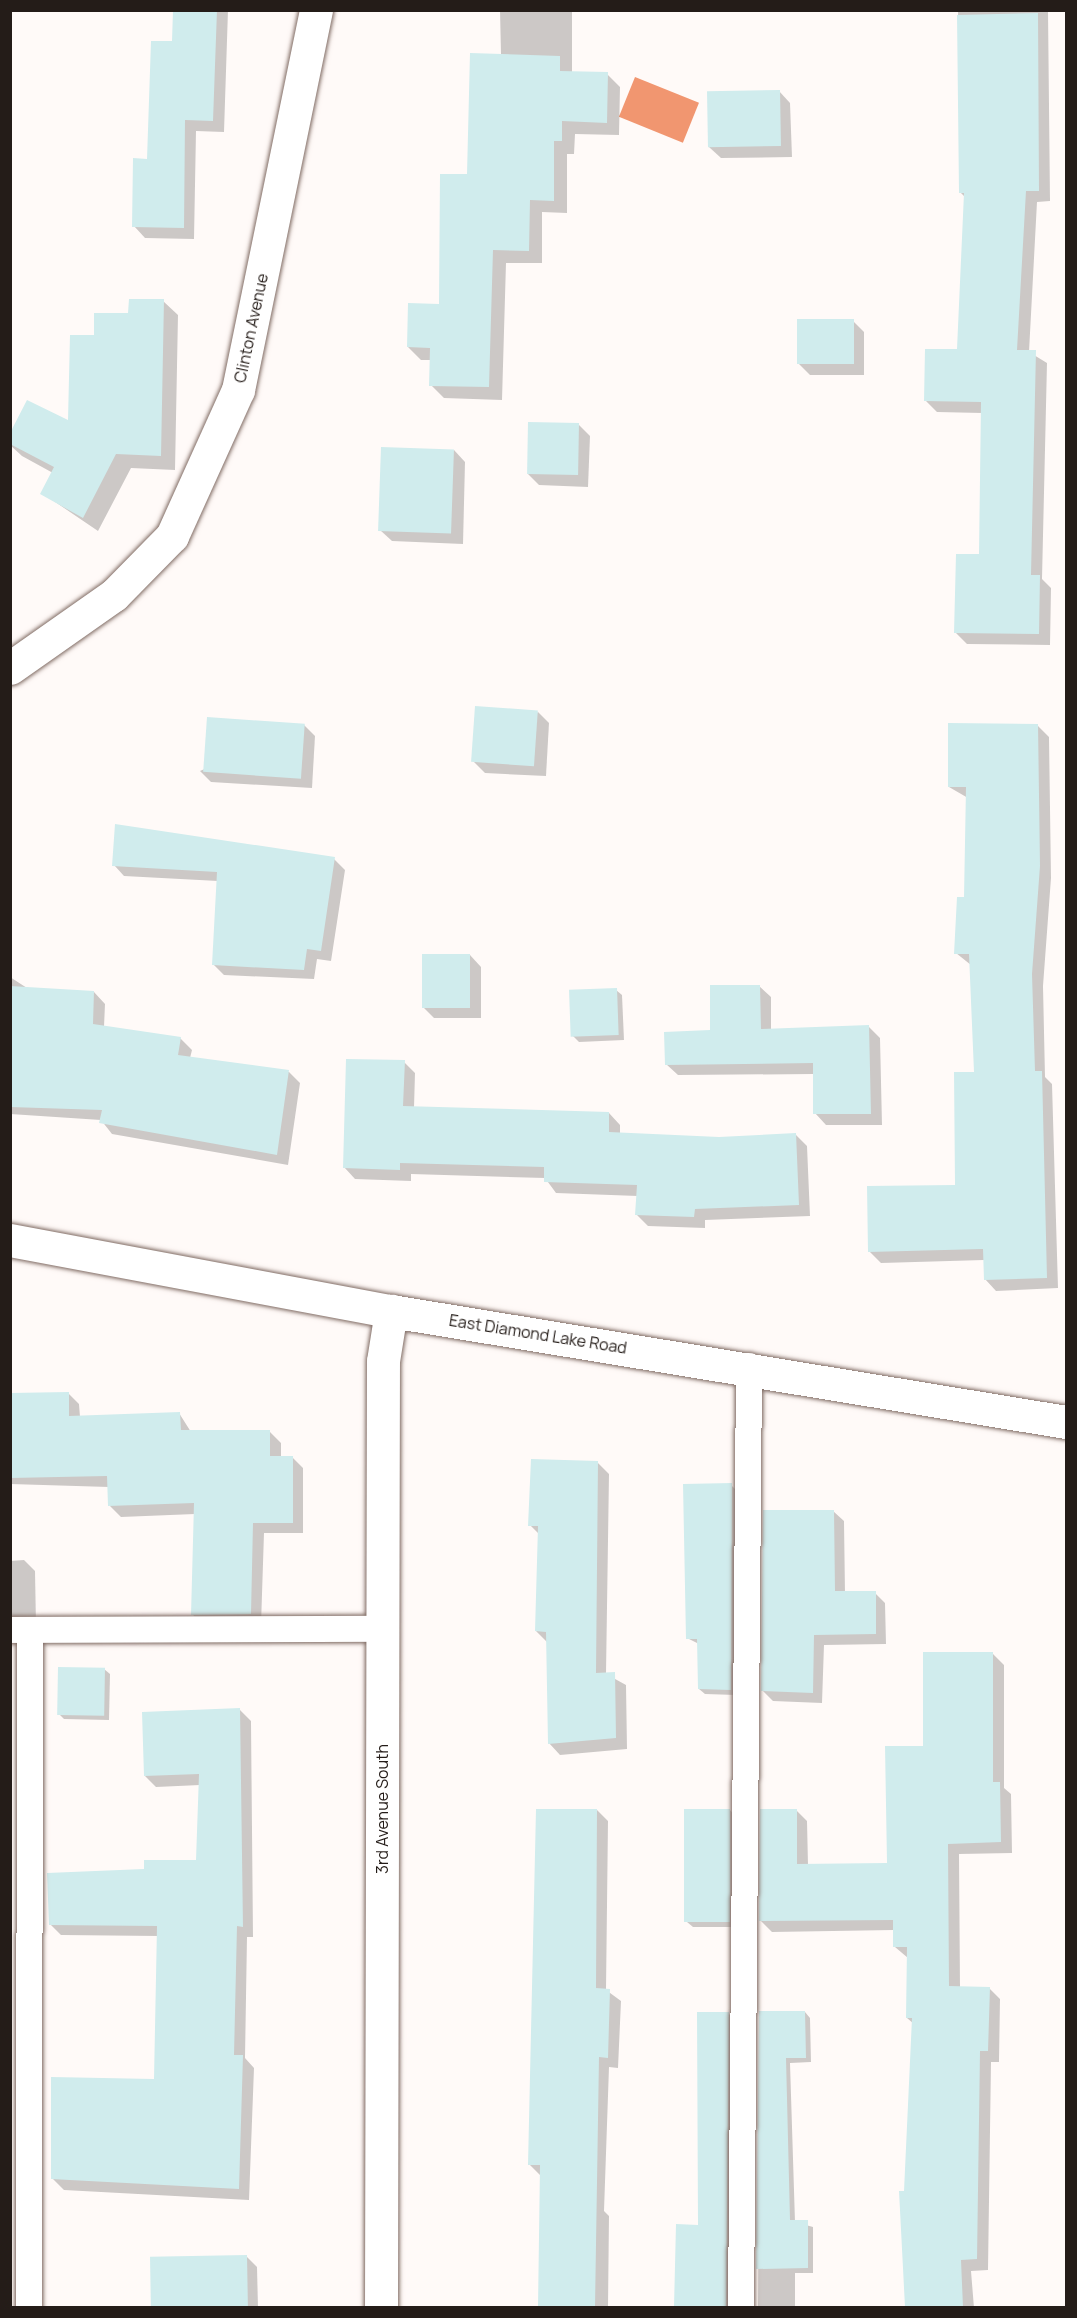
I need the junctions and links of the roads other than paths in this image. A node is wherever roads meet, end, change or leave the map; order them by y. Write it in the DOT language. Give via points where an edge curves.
graph roads {
  1 [pos="316,10"];
  2 [pos="10,668"];
  3 [pos="10,1240"];
  4 [pos="391,1311"];
  5 [pos="749,1366"];
  6 [pos="1066,1422"];
  7 [pos="382,1629"];
  8 [pos="20,1630"];
  9 [pos="29,2307"];
  10 [pos="381,2307"];
  11 [pos="741,2307"];
  1 -- 2 [label="street, Clinton Avenue" via="238,390 172,536 114,595"];
  3 -- 4 [label="street, East Diamond Lake Road"];
  4 -- 5 [label="street, East Diamond Lake Road"];
  4 -- 7 [label="street, 3rd Avenue South" via="383,1361"];
  5 -- 6 [label="street, East Diamond Lake Road"];
  5 -- 11 [label="lane"];
  7 -- 8 [label="lane"];
  7 -- 10 [label="street, 3rd Avenue South"];
  8 -- 9 [label="lane"];
}
